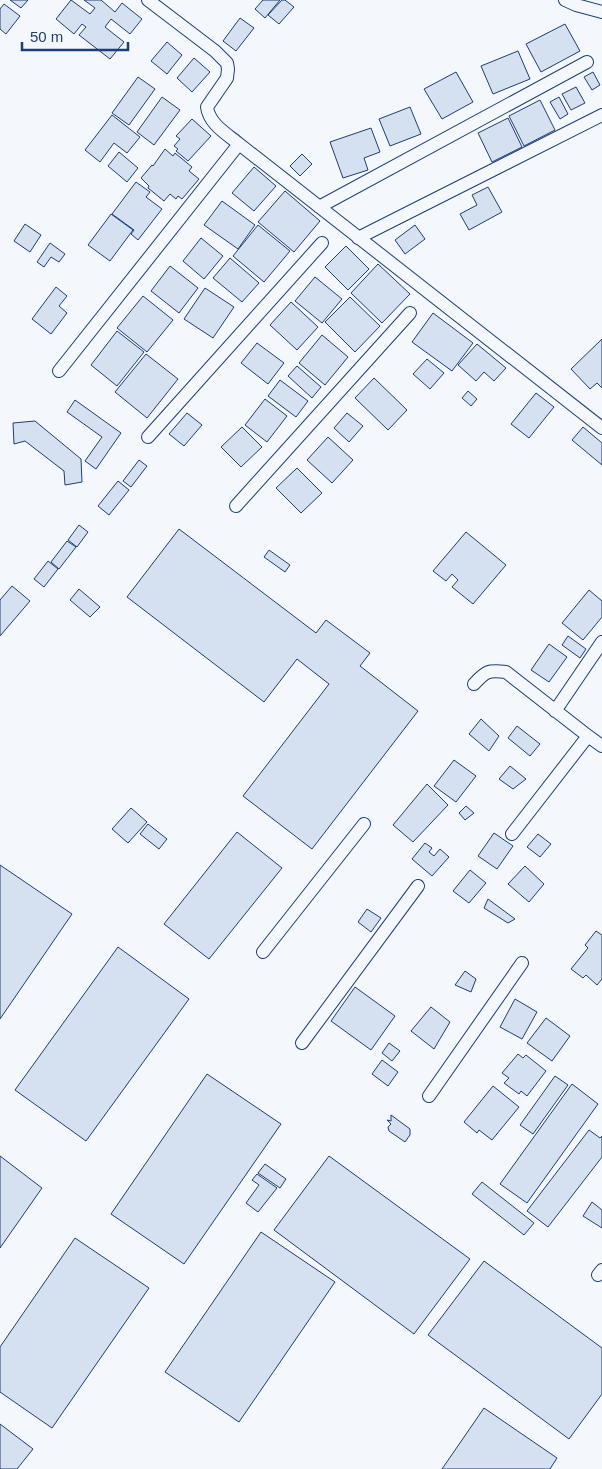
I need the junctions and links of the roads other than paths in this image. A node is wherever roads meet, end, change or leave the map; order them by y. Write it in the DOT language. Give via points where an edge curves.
graph roads {
  1 [pos="148,0"];
  2 [pos="565,0"];
  3 [pos="602,12"];
  4 [pos="586,62"];
  5 [pos="602,115"];
  6 [pos="239,144"];
  7 [pos="319,207"];
  8 [pos="358,238"];
  9 [pos="322,242"];
  10 [pos="410,313"];
  11 [pos="59,371"];
  12 [pos="602,428"];
  13 [pos="148,436"];
  14 [pos="236,506"];
  15 [pos="602,642"];
  16 [pos="474,684"];
  17 [pos="555,711"];
  18 [pos="588,736"];
  19 [pos="602,746"];
  20 [pos="364,824"];
  21 [pos="512,834"];
  22 [pos="418,886"];
  23 [pos="263,952"];
  24 [pos="522,963"];
  25 [pos="302,1044"];
  26 [pos="429,1096"];
  1 -- 6 [label="street" via="226,63 227,78 207,108 217,126"];
  2 -- 3 [label="street"];
  4 -- 7 [label="street"];
  5 -- 8 [label="street"];
  6 -- 7 [label="street"];
  6 -- 11 [label="street"];
  7 -- 8 [label="street"];
  8 -- 12 [label="street"];
  9 -- 13 [label="street"];
  10 -- 14 [label="street"];
  15 -- 17 [label="street"];
  16 -- 17 [label="street" via="486,672 506,672"];
  17 -- 18 [label="street"];
  18 -- 19 [label="street"];
  18 -- 21 [label="street"];
  20 -- 23 [label="street"];
  22 -- 25 [label="street"];
  24 -- 26 [label="street"];
}
